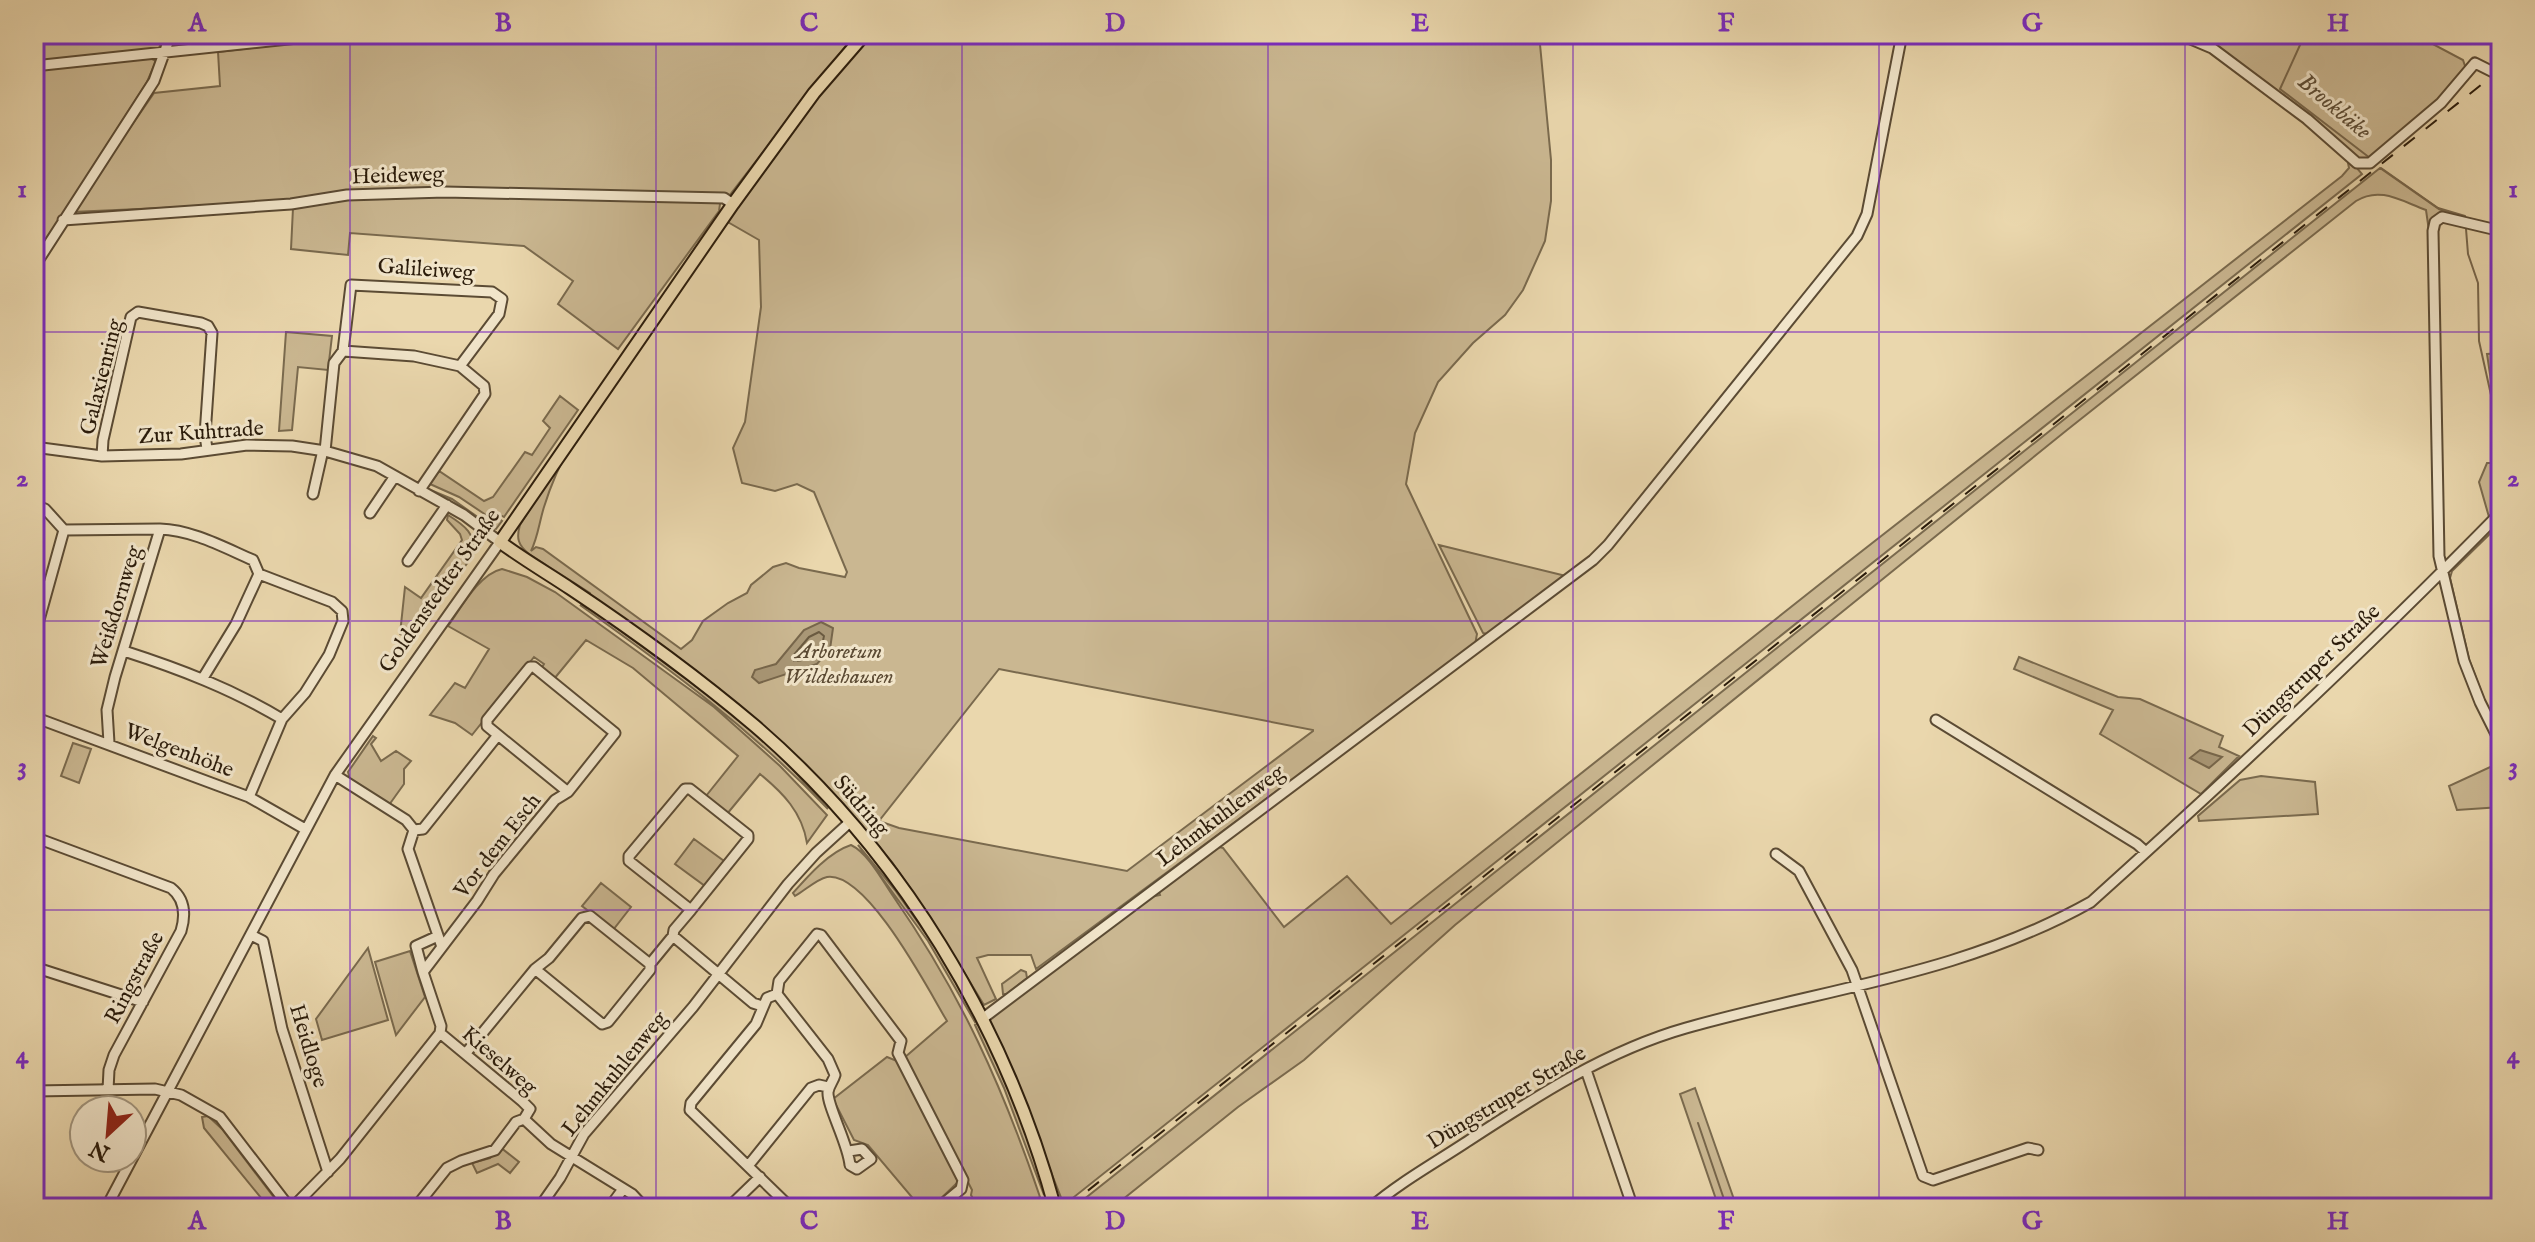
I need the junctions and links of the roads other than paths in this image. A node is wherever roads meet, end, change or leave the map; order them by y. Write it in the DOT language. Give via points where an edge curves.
graph roads {
  1 [pos="171,34"];
  2 [pos="335,34"];
  3 [pos="865,34"];
  4 [pos="1902,34"];
  5 [pos="2179,34"];
  6 [pos="163,52"];
  7 [pos="34,66"];
  8 [pos="2501,76"];
  9 [pos="733,204"];
  10 [pos="63,220"];
  11 [pos="2501,231"];
  12 [pos="34,267"];
  13 [pos="343,351"];
  14 [pos="460,366"];
  15 [pos="34,447"];
  16 [pos="207,449"];
  17 [pos="324,450"];
  18 [pos="102,456"];
  19 [pos="395,476"];
  20 [pos="419,491"];
  21 [pos="313,494"];
  22 [pos="34,505"];
  23 [pos="447,505"];
  24 [pos="2501,512"];
  25 [pos="370,513"];
  26 [pos="160,529"];
  27 [pos="64,530"];
  28 [pos="500,542"];
  29 [pos="408,561"];
  30 [pos="2443,572"];
  31 [pos="259,574"];
  32 [pos="38,612"];
  33 [pos="34,638"];
  34 [pos="124,651"];
  35 [pos="203,678"];
  36 [pos="34,717"];
  37 [pos="282,719"];
  38 [pos="1936,720"];
  39 [pos="498,735"];
  40 [pos="109,743"];
  41 [pos="2501,744"];
  42 [pos="335,775"];
  43 [pos="568,792"];
  44 [pos="249,797"];
  45 [pos="850,822"];
  46 [pos="305,829"];
  47 [pos="414,830"];
  48 [pos="34,837"];
  49 [pos="2146,852"];
  50 [pos="1776,854"];
  51 [pos="691,910"];
  52 [pos="251,935"];
  53 [pos="438,936"];
  54 [pos="673,936"];
  55 [pos="442,947"];
  56 [pos="650,964"];
  57 [pos="34,967"];
  58 [pos="535,969"];
  59 [pos="423,972"];
  60 [pos="719,973"];
  61 [pos="1857,988"];
  62 [pos="777,994"];
  63 [pos="143,1002"];
  64 [pos="762,1006"];
  65 [pos="982,1019"];
  66 [pos="440,1033"];
  67 [pos="466,1053"];
  68 [pos="1586,1070"];
  69 [pos="828,1087"];
  70 [pos="108,1090"];
  71 [pos="34,1091"];
  72 [pos="169,1092"];
  73 [pos="524,1119"];
  74 [pos="2038,1150"];
  75 [pos="849,1151"];
  76 [pos="572,1157"];
  77 [pos="748,1166"];
  78 [pos="328,1172"];
  79 [pos="760,1177"];
  80 [pos="623,1189"];
  81 [pos="1054,1204"];
  82 [pos="106,1208"];
  83 [pos="291,1208"];
  84 [pos="415,1208"];
  85 [pos="539,1208"];
  86 [pos="609,1208"];
  87 [pos="645,1208"];
  88 [pos="728,1208"];
  89 [pos="791,1208"];
  90 [pos="938,1208"];
  91 [pos="1370,1208"];
  92 [pos="1633,1208"];
  1 -- 6 [label="street"];
  2 -- 6 [label="street"];
  3 -- 9 [label="main road, Goldenstedter Straße" via="814,93"];
  4 -- 65 [label="street, Lehmkuhlenweg" via="1867,214 1857,236 1608,545"];
  5 -- 8 [label="street" via="2212,48 2363,164 2441,103 2475,63"];
  6 -- 7 [label="street"];
  6 -- 10 [label="street" via="154,81"];
  9 -- 10 [label="street, Heideweg" via="724,198 445,192 347,195 291,204"];
  9 -- 28 [label="main road, Goldenstedter Straße"];
  10 -- 12 [label="street"];
  11 -- 30 [label="street" via="2442,217 2433,231"];
  13 -- 14 [label="street" via="414,356"];
  13 -- 14 [label="street, Galileiweg" via="349,289 355,284 492,292 502,299 499,314"];
  13 -- 17 [label="street" via="334,363"];
  14 -- 20 [label="street" via="484,386 485,394"];
  15 -- 18 [label="street, Zur Kuhtrade"];
  16 -- 17 [label="street, Zur Kuhtrade" via="247,445"];
  16 -- 18 [label="street, Zur Kuhtrade"];
  16 -- 18 [label="street, Galaxienring" via="212,333 201,323 138,312 131,317"];
  17 -- 19 [label="street, Zur Kuhtrade"];
  17 -- 21 [label="street"];
  19 -- 20 [label="street, Zur Kuhtrade"];
  19 -- 25 [label="street"];
  20 -- 23 [label="street, Zur Kuhtrade"];
  22 -- 27 [label="street"];
  23 -- 28 [label="street, Zur Kuhtrade"];
  23 -- 29 [label="street"];
  24 -- 30 [label="street, Düngstruper Straße"];
  26 -- 27 [label="street, Weißdornweg"];
  26 -- 31 [label="street" via="253,560"];
  26 -- 34 [label="street, Weißdornweg"];
  27 -- 32 [label="street"];
  28 -- 42 [label="street, Goldenstedter Straße"];
  28 -- 45 [label="main road, Südring" via="705,686 790,757"];
  30 -- 41 [label="street" via="2464,661"];
  30 -- 49 [label="street, Düngstruper Straße"];
  31 -- 35 [label="street"];
  31 -- 37 [label="street" via="332,602 342,611 329,655"];
  32 -- 33 [label="street"];
  34 -- 35 [label="street"];
  34 -- 40 [label="street, Weißdornweg" via="107,710"];
  35 -- 37 [label="street"];
  36 -- 40 [label="street, Welgenhöhe"];
  37 -- 44 [label="street"];
  38 -- 49 [label="street"];
  39 -- 43 [label="street, Vor dem Esch"];
  39 -- 43 [label="street" via="487,720 534,667 615,733"];
  39 -- 47 [label="street" via="423,829"];
  40 -- 44 [label="street, Welgenhöhe"];
  42 -- 46 [label="street, Goldenstedter Straße"];
  42 -- 47 [label="street"];
  43 -- 55 [label="street, Vor dem Esch" via="555,800 494,874"];
  44 -- 46 [label="street, Welgenhöhe"];
  45 -- 60 [label="street, Lehmkuhlenweg" via="788,884"];
  45 -- 65 [label="main road, Südring" via="921,913"];
  46 -- 52 [label="street, Goldenstedter Straße"];
  47 -- 53 [label="street" via="408,849"];
  48 -- 63 [label="street, Ringstraße" via="178,894 184,910 181,931"];
  49 -- 61 [label="street, Düngstruper Straße" via="2091,902 2068,914 1937,966"];
  50 -- 61 [label="street" via="1799,871"];
  51 -- 51 [label="street" via="629,861 685,789 748,835"];
  51 -- 54 [label="street"];
  52 -- 72 [label="street, Goldenstedter Straße"];
  52 -- 78 [label="street, Heidloge" via="263,941 282,1029"];
  53 -- 55 [label="street"];
  53 -- 59 [label="street, Kieselweg" via="416,946"];
  54 -- 56 [label="street"];
  54 -- 60 [label="street"];
  55 -- 59 [label="street"];
  56 -- 58 [label="street" via="590,916 582,918"];
  56 -- 58 [label="street" via="602,1024"];
  57 -- 63 [label="street"];
  58 -- 67 [label="street"];
  59 -- 66 [label="street, Kieselweg"];
  60 -- 64 [label="street"];
  60 -- 76 [label="street, Lehmkuhlenweg" via="584,1134"];
  61 -- 68 [label="street, Düngstruper Straße" via="1684,1029"];
  61 -- 74 [label="street" via="1923,1176 1933,1180 2028,1148"];
  62 -- 64 [label="street"];
  62 -- 69 [label="street" via="828,1059 835,1075"];
  62 -- 90 [label="street" via="779,981 821,935 901,1041 898,1053 963,1180 961,1189"];
  63 -- 70 [label="street, Ringstraße" via="114,1055"];
  64 -- 77 [label="street" via="756,1024 690,1110"];
  65 -- 81 [label="main road, Südring" via="1022,1109"];
  66 -- 67 [label="street, Kieselweg"];
  66 -- 78 [label="street"];
  67 -- 73 [label="street, Kieselweg" via="530,1109"];
  68 -- 91 [label="street, Düngstruper Straße" via="1530,1100"];
  68 -- 92 [label="street"];
  69 -- 75 [label="street"];
  69 -- 77 [label="street" via="811,1088"];
  70 -- 71 [label="street"];
  70 -- 72 [label="street"];
  72 -- 82 [label="street, Goldenstedter Straße"];
  72 -- 83 [label="street" via="220,1117"];
  73 -- 76 [label="street, Kieselweg"];
  73 -- 84 [label="street" via="495,1150 447,1168"];
  76 -- 80 [label="street, Kieselweg"];
  76 -- 85 [label="street, Lehmkuhlenweg"];
  77 -- 79 [label="street"];
  78 -- 83 [label="street"];
  79 -- 88 [label="street"];
  79 -- 89 [label="street"];
  80 -- 86 [label="street"];
  80 -- 87 [label="street, Kieselweg"];
}
